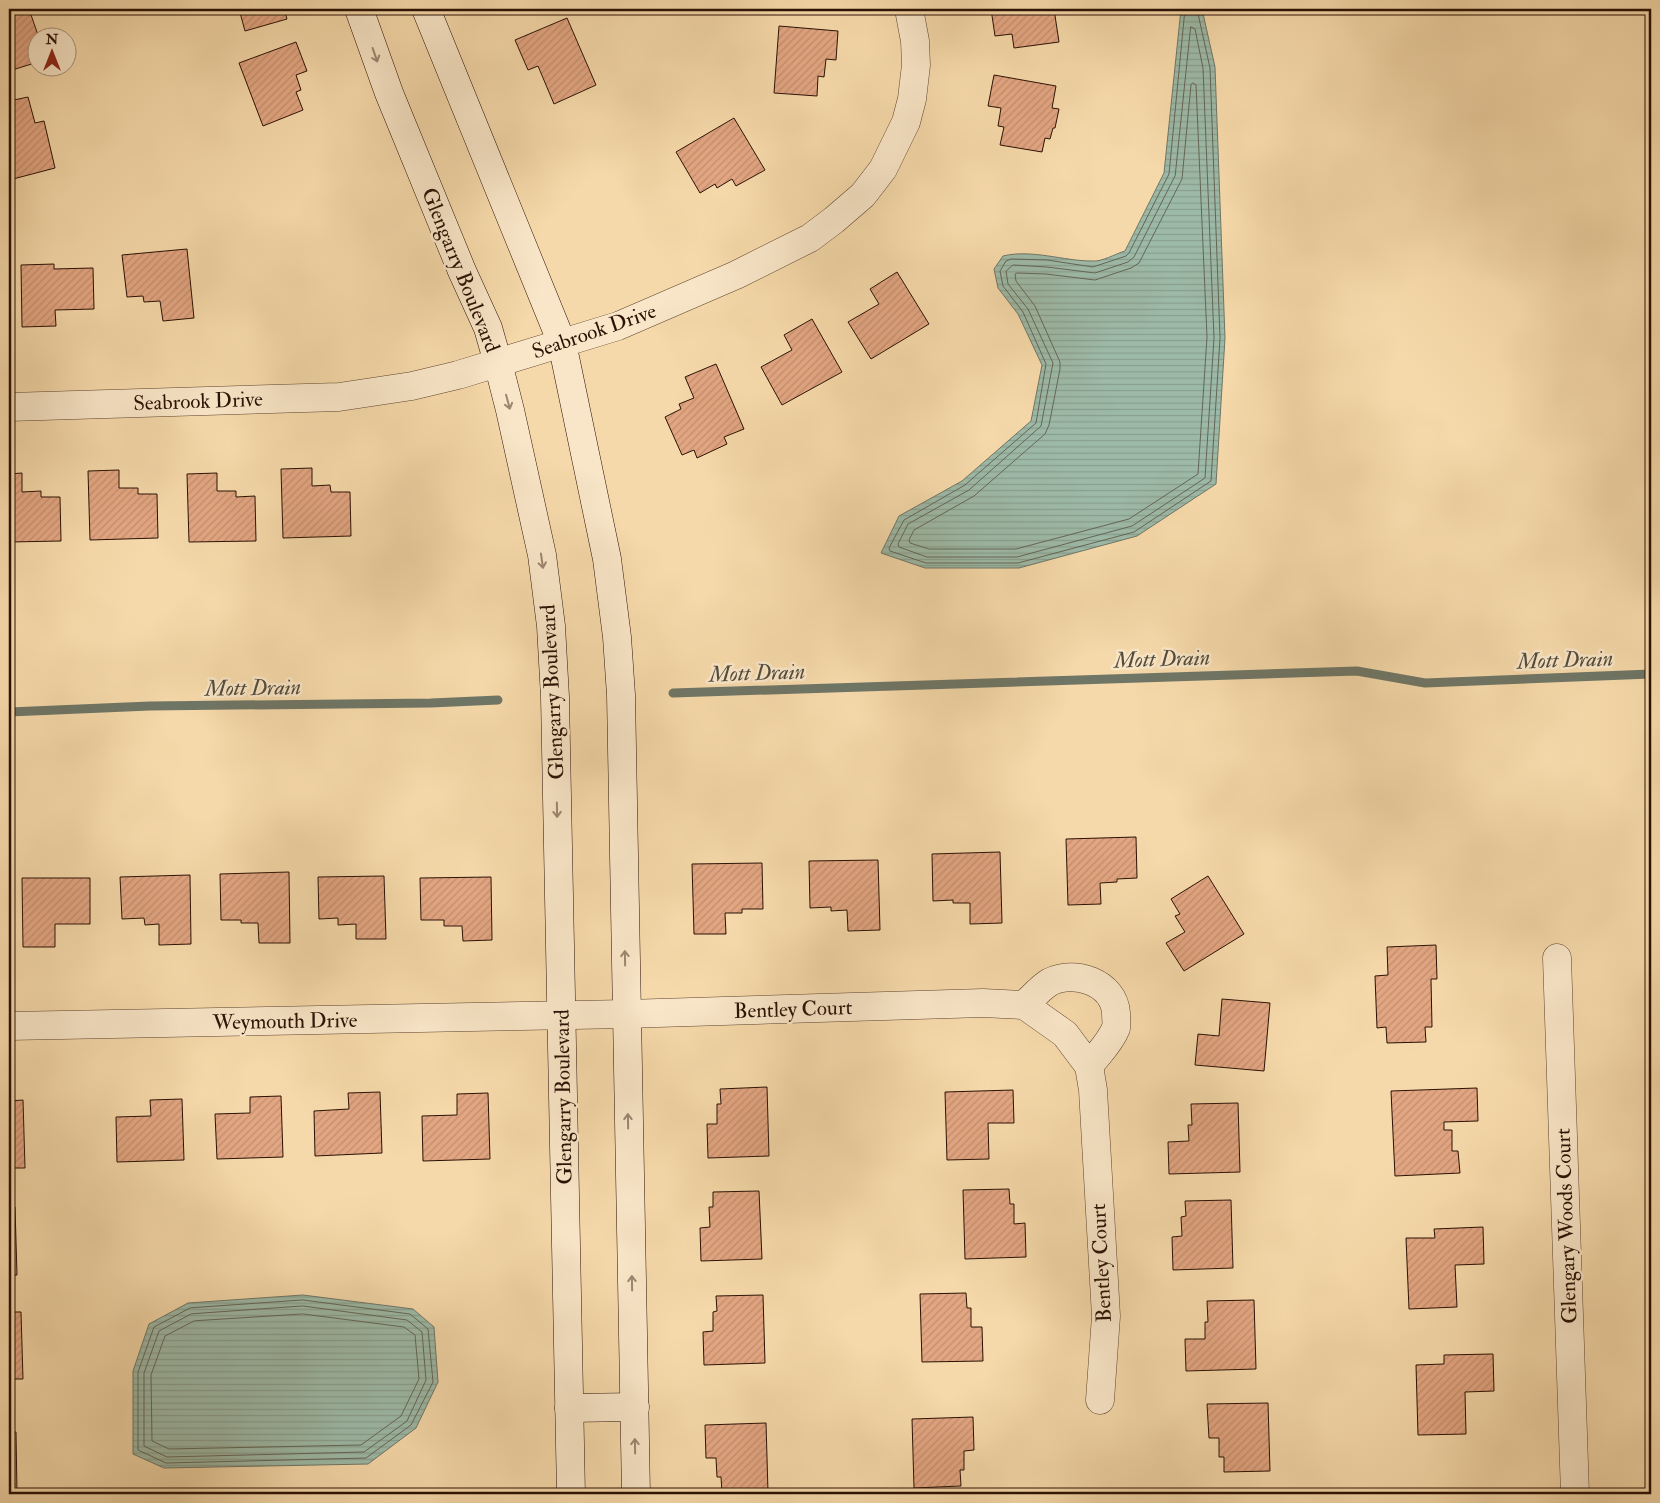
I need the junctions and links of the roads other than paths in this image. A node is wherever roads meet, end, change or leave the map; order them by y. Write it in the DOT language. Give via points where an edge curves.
graph roads {
  1 [pos="359,9"];
  2 [pos="426,9"];
  3 [pos="909,9"];
  4 [pos="562,343"];
  5 [pos="498,363"];
  6 [pos="9,407"];
  7 [pos="1557,958"];
  8 [pos="1024,1005"];
  9 [pos="626,1014"];
  10 [pos="561,1015"];
  11 [pos="9,1026"];
  12 [pos="1089,1066"];
  13 [pos="1100,1400"];
  14 [pos="634,1407"];
  15 [pos="569,1408"];
  16 [pos="571,1494"];
  17 [pos="636,1494"];
  18 [pos="1574,1494"];
  1 -- 5 [label="street, Glengarry Boulevard, one-way" via="389,93 488,328"];
  2 -- 4 [label="street"];
  3 -- 4 [label="street, Seabrook Drive" via="916,65 912,99 895,146 883,169 863,195 810,238 744,271 618,326"];
  4 -- 5 [label="street, Seabrook Drive"];
  9 -- 4 [label="street, one-way" via="621,695 617,637 607,558"];
  5 -- 6 [label="street, Seabrook Drive" via="412,386 340,397"];
  5 -- 10 [label="street, Glengarry Boulevard, one-way" via="542,556 551,626"];
  7 -- 18 [label="street, Glengary Woods Court"];
  8 -- 9 [label="street, Bentley Court" via="983,1003"];
  8 -- 12 [label="street, Bentley Court" via="1064,1034"];
  8 -- 12 [label="street" via="1050,982 1068,977 1087,979 1102,986 1116,1006 1117,1027"];
  9 -- 10 [label="street, Bentley Court"];
  14 -- 9 [label="street, one-way"];
  10 -- 11 [label="street, Weymouth Drive"];
  10 -- 15 [label="street, Glengarry Boulevard"];
  12 -- 13 [label="street, Bentley Court" via="1106,1316"];
  14 -- 15 [label="street"];
  17 -- 14 [label="street, one-way"];
  15 -- 16 [label="street, Glengarry Boulevard"];
}
